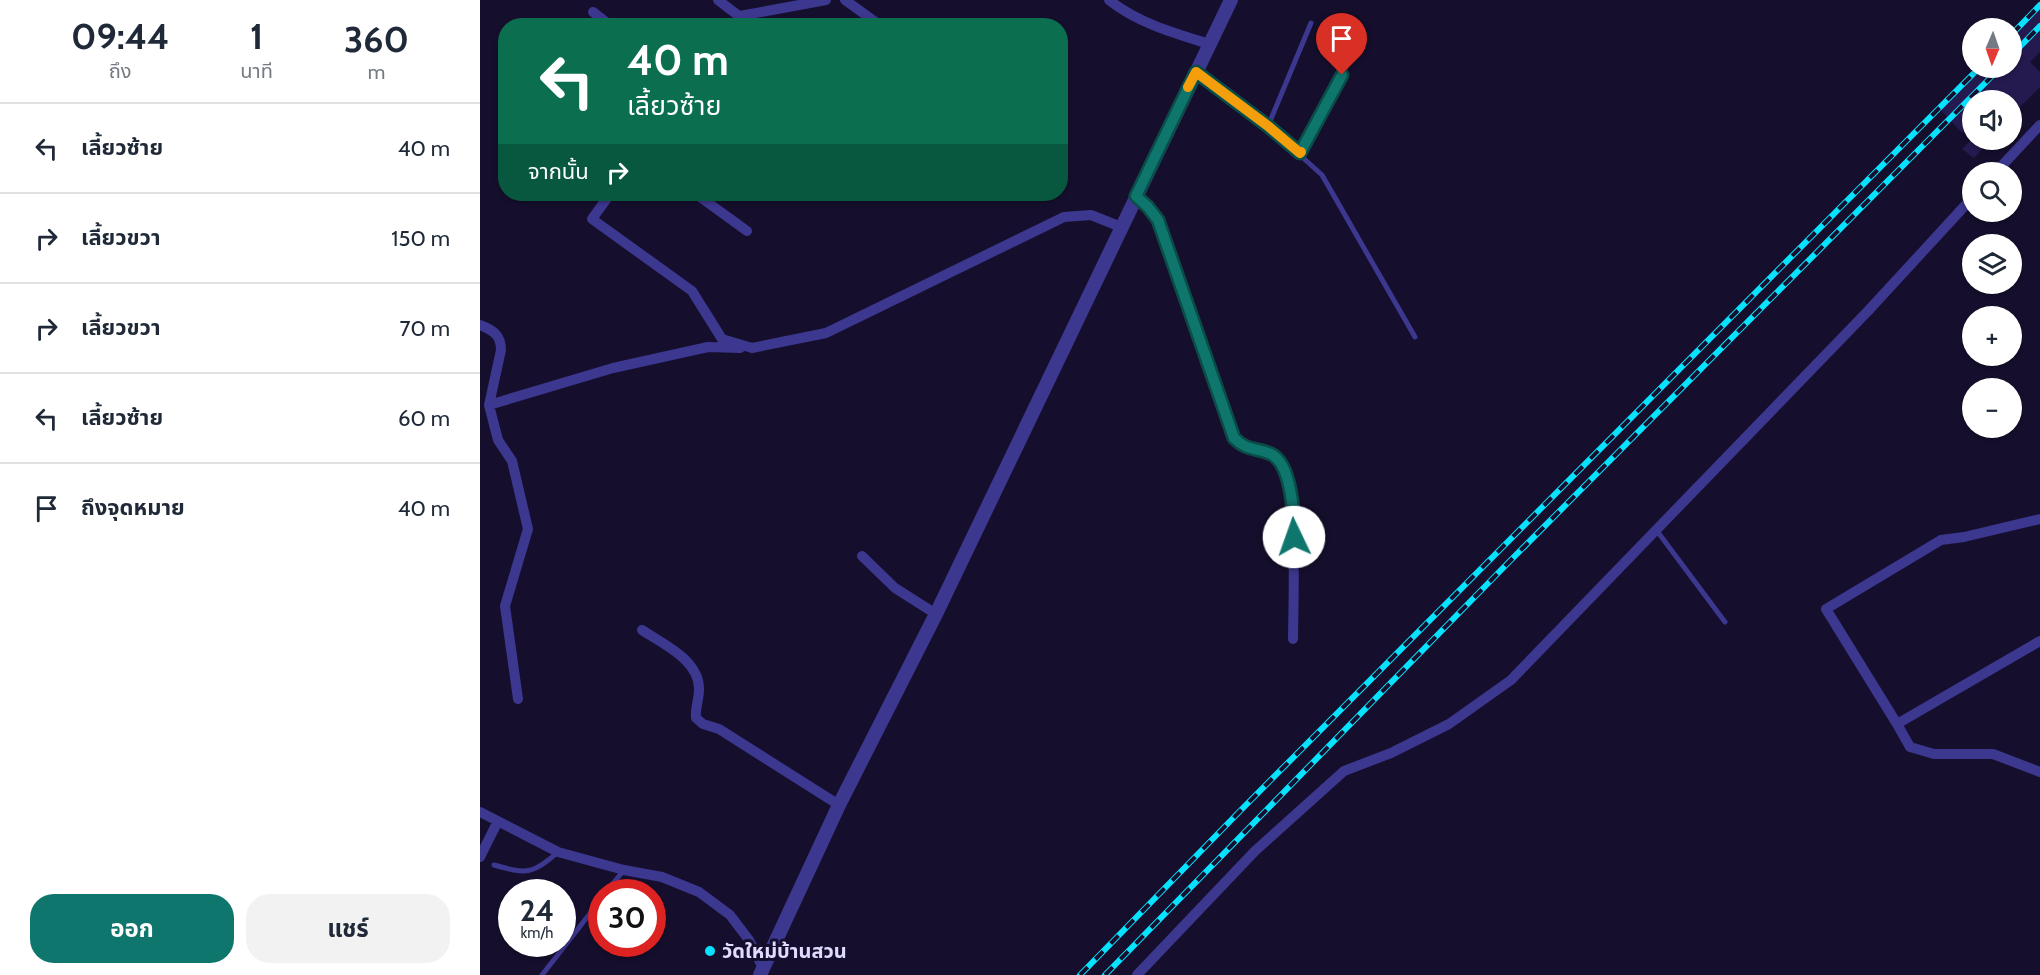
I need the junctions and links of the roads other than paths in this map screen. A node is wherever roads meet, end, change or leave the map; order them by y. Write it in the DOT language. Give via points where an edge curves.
graph roads {
  1 [pos="718,0"];
  2 [pos="826,0"];
  3 [pos="845,0"];
  4 [pos="1109,0"];
  5 [pos="1231,0"];
  6 [pos="593,12"];
  7 [pos="600,18"];
  8 [pos="734,18"];
  9 [pos="750,18"];
  10 [pos="870,18"];
  11 [pos="1335,18"];
  12 [pos="1311,23"];
  13 [pos="1209,44"];
  14 [pos="1196,72"];
  15 [pos="2040,125"];
  16 [pos="1268,126"];
  17 [pos="1300,153"];
  18 [pos="2005,162"];
  19 [pos="1136,196"];
  20 [pos="605,201"];
  21 [pos="706,201"];
  22 [pos="1962,209"];
  23 [pos="1121,227"];
  24 [pos="747,231"];
  25 [pos="480,325"];
  26 [pos="1414,337"];
  27 [pos="752,348"];
  28 [pos="489,405"];
  29 [pos="2040,519"];
  30 [pos="1657,531"];
  31 [pos="861,556"];
  32 [pos="936,614"];
  33 [pos="1725,622"];
  34 [pos="642,630"];
  35 [pos="1293,639"];
  36 [pos="2040,641"];
  37 [pos="518,699"];
  38 [pos="1896,724"];
  39 [pos="2040,772"];
  40 [pos="839,805"];
  41 [pos="480,812"];
  42 [pos="497,823"];
  43 [pos="558,852"];
  44 [pos="480,858"];
  45 [pos="494,865"];
  46 [pos="624,870"];
  47 [pos="617,879"];
  48 [pos="588,916"];
  49 [pos="761,971"];
  50 [pos="542,975"];
  51 [pos="1137,975"];
  1 -- 8 [label="street"];
  2 -- 9 [label="street"];
  3 -- 10 [label="street"];
  4 -- 13 [label="street" via="1136,18"];
  5 -- 13 [label="street"];
  6 -- 7 [label="street"];
  11 -- 17 [label="lane" via="1351,36 1352,55"];
  12 -- 16 [label="lane"];
  13 -- 14 [label="street"];
  14 -- 16 [label="lane"];
  14 -- 19 [label="street"];
  15 -- 18 [label="street"];
  16 -- 17 [label="lane"];
  17 -- 26 [label="lane" via="1332,190"];
  19 -- 23 [label="street"];
  19 -- 35 [label="street" via="1158,220 1234,438 1242,446 1270,453 1281,461 1286,473 1294,517"];
  20 -- 27 [label="street" via="592,219 692,291 722,339"];
  21 -- 24 [label="street"];
  22 -- 30 [label="street"];
  23 -- 27 [label="street" via="1091,214 1064,217 826,333"];
  23 -- 32 [label="street"];
  25 -- 28 [label="street" via="497,334 501,341"];
  27 -- 28 [label="street" via="708,347 634,363"];
  28 -- 37 [label="street" via="498,440 512,461 528,529 505,606"];
  29 -- 38 [label="street" via="1941,540 1826,609"];
  30 -- 33 [label="lane"];
  30 -- 51 [label="street" via="1511,680 1449,723 1391,753 1344,771 1256,851"];
  31 -- 32 [label="street" via="895,588"];
  32 -- 40 [label="street"];
  34 -- 40 [label="street" via="690,664 699,690 696,718"];
  36 -- 38 [label="street"];
  38 -- 39 [label="street" via="1910,747 1934,754 1993,754"];
  40 -- 49 [label="street"];
  41 -- 42 [label="street"];
  42 -- 43 [label="street"];
  42 -- 44 [label="street"];
  43 -- 45 [label="lane" via="534,870"];
  43 -- 46 [label="street"];
  46 -- 47 [label="lane"];
  46 -- 49 [label="street" via="662,877 699,892 730,915 749,940"];
  48 -- 50 [label="lane"];
}
